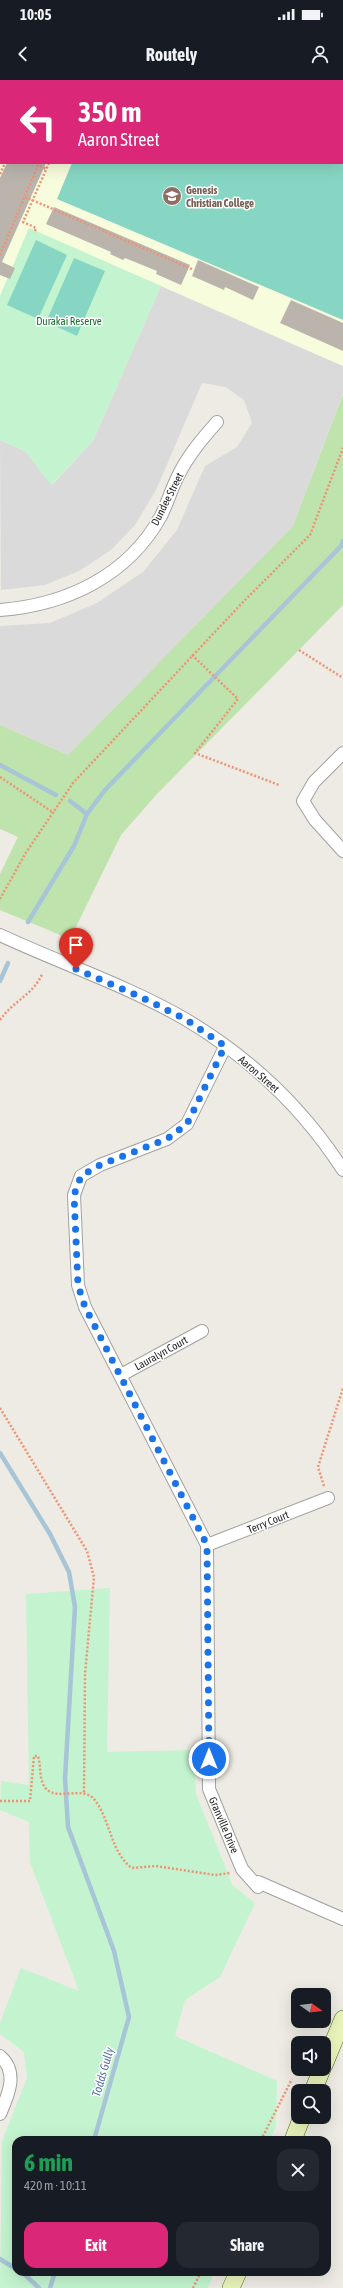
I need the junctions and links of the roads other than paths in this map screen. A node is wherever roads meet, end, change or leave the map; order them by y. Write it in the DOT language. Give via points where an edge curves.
graph roads {
  1 [pos="217,422"];
  2 [pos="0,610"];
  3 [pos="343,753"];
  4 [pos="343,851"];
  5 [pos="0,935"];
  6 [pos="225,1046"];
  7 [pos="343,1170"];
  8 [pos="202,1331"];
  9 [pos="120,1375"];
  10 [pos="328,1498"];
  11 [pos="207,1545"];
  12 [pos="343,1919"];
  13 [pos="343,2020"];
  14 [pos="331,2048"];
  15 [pos="0,2056"];
  16 [pos="0,2114"];
  17 [pos="299,2124"];
  18 [pos="295,2136"];
  19 [pos="236,2276"];
  20 [pos="231,2288"];
  1 -- 2 [label="street, Dundee Street" via="196,445 179,474 161,516 141,545 115,571 84,590 48,603"];
  3 -- 4 [label="street" via="314,782 303,801 315,820"];
  5 -- 6 [label="street, Aaron Street" via="141,997 185,1019"];
  6 -- 7 [label="street, Aaron Street" via="251,1065 290,1102 324,1140"];
  6 -- 9 [label="street, Granville Drive" via="187,1124 167,1139 100,1165 81,1176 74,1195 78,1285 85,1307"];
  8 -- 9 [label="street, Lauralyn Court"];
  9 -- 11 [label="street, Granville Drive"];
  10 -- 11 [label="street, Terry Court"];
  11 -- 12 [label="street, Granville Drive" via="209,1789 242,1868 258,1887 258,1882"];
  13 -- 14 [label="main road"];
  15 -- 16 [label="street" via="9,2069 11,2082 9,2094"];
  17 -- 18 [label="main road"];
  19 -- 20 [label="main road"];
}
